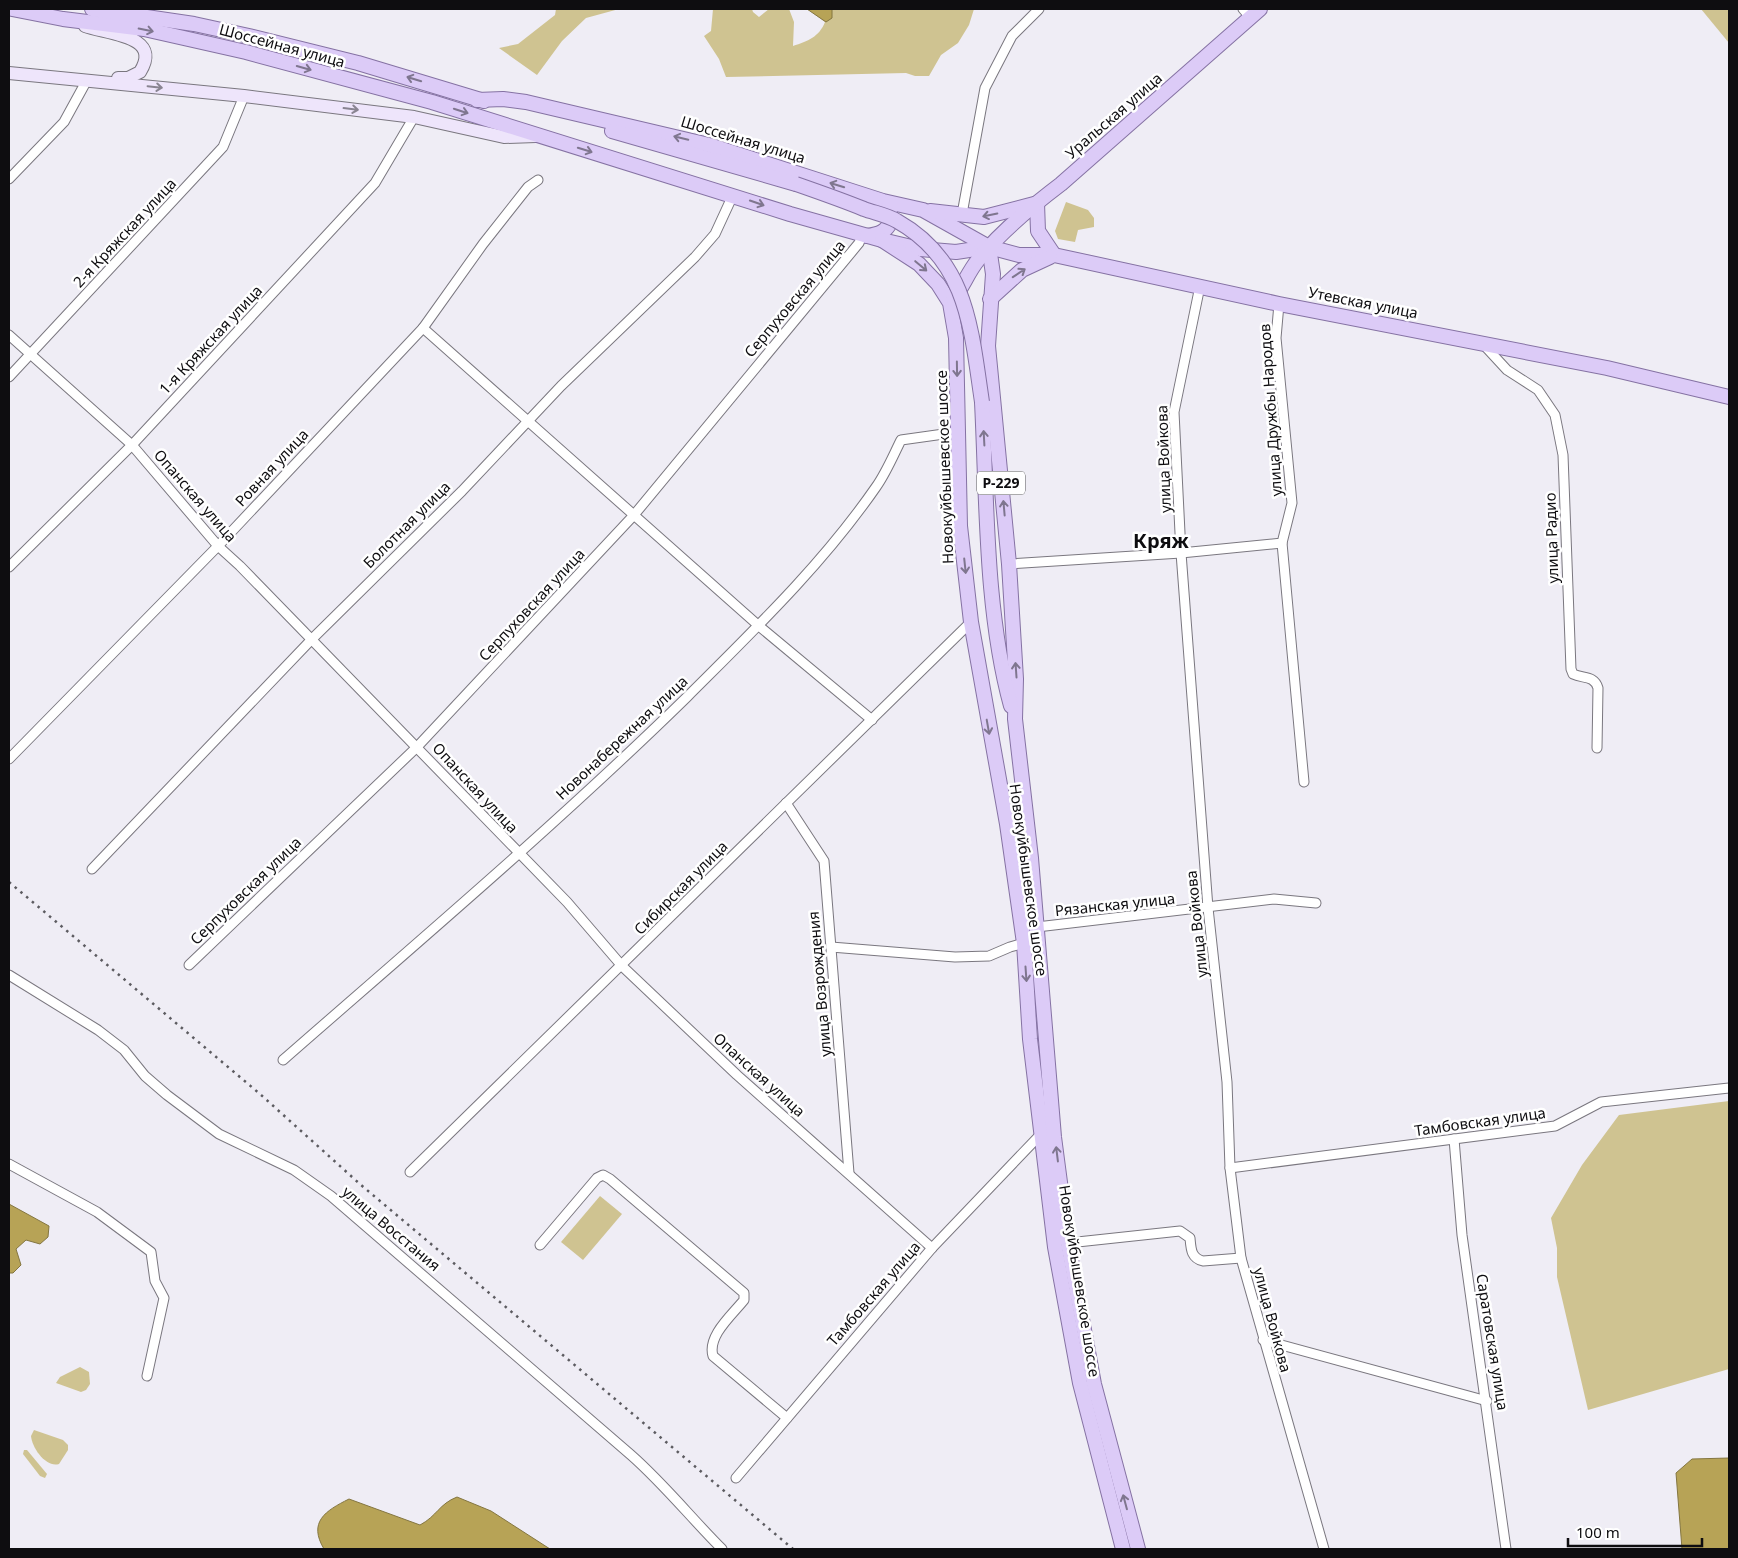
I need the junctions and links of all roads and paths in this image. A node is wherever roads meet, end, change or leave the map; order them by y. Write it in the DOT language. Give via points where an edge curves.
graph roads {
  1 [pos="12,9"];
  2 [pos="92,9"];
  3 [pos="1039,9"];
  4 [pos="1251,12"];
  5 [pos="63,19"];
  6 [pos="9,73"];
  7 [pos="87,80"];
  8 [pos="107,82"];
  9 [pos="244,96"];
  10 [pos="477,100"];
  11 [pos="414,117"];
  12 [pos="538,136"];
  13 [pos="9,179"];
  14 [pos="538,180"];
  15 [pos="796,184"];
  16 [pos="733,195"];
  17 [pos="883,201"];
  18 [pos="1037,203"];
  19 [pos="924,210"];
  20 [pos="962,214"];
  21 [pos="864,236"];
  22 [pos="882,240"];
  23 [pos="990,247"];
  24 [pos="1054,255"];
  25 [pos="1200,286"];
  26 [pos="990,299"];
  27 [pos="950,303"];
  28 [pos="1279,304"];
  29 [pos="423,328"];
  30 [pos="9,335"];
  31 [pos="956,338"];
  32 [pos="989,339"];
  33 [pos="1482,342"];
  34 [pos="30,354"];
  35 [pos="9,377"];
  36 [pos="1729,397"];
  37 [pos="527,422"];
  38 [pos="958,432"];
  39 [pos="132,445"];
  40 [pos="634,515"];
  41 [pos="1282,543"];
  42 [pos="218,546"];
  43 [pos="1181,553"];
  44 [pos="1009,564"];
  45 [pos="9,567"];
  46 [pos="971,622"];
  47 [pos="759,626"];
  48 [pos="312,639"];
  49 [pos="1015,719"];
  50 [pos="872,720"];
  51 [pos="418,747"];
  52 [pos="1597,748"];
  53 [pos="9,759"];
  54 [pos="1304,782"];
  55 [pos="786,803"];
  56 [pos="519,854"];
  57 [pos="92,869"];
  58 [pos="1316,903"];
  59 [pos="1208,908"];
  60 [pos="1037,927"];
  61 [pos="1024,943"];
  62 [pos="831,947"];
  63 [pos="189,964"];
  64 [pos="622,966"];
  65 [pos="9,975"];
  66 [pos="283,1060"];
  67 [pos="1729,1088"];
  68 [pos="1040,1135"];
  69 [pos="1454,1139"];
  70 [pos="9,1164"];
  71 [pos="1230,1168"];
  72 [pos="410,1172"];
  73 [pos="849,1173"];
  74 [pos="1068,1243"];
  75 [pos="540,1245"];
  76 [pos="932,1248"];
  77 [pos="1242,1258"];
  78 [pos="1263,1340"];
  79 [pos="147,1376"];
  80 [pos="1487,1401"];
  81 [pos="787,1418"];
  82 [pos="736,1478"];
  83 [pos="722,1549"];
  84 [pos="1124,1549"];
  85 [pos="1138,1549"];
  86 [pos="1324,1549"];
  87 [pos="1506,1549"];
  1 -- 5 [label="main road, Шоссейная улица"];
  10 -- 2 [label="main road, Шоссейная улица, one-way" via="396,73 258,38 194,24"];
  3 -- 20 [label="street" via="1012,36 985,88"];
  4 -- 18 [label="main road, Уральская улица"];
  5 -- 8 [label="main road" via="124,36 142,48 146,57 140,72"];
  5 -- 12 [label="main road, Шоссейная улица, one-way" via="144,29 246,52 432,102"];
  6 -- 7 [label="main road, Шоссейная улица"];
  7 -- 8 [label="main road, Шоссейная улица"];
  7 -- 13 [label="street" via="64,122"];
  8 -- 9 [label="main road, Шоссейная улица, one-way"];
  9 -- 11 [label="main road, Шоссейная улица, one-way"];
  9 -- 34 [label="street, 2-я Кряжская улица" via="223,147"];
  10 -- 15 [label="main road, Шоссейная улица" via="623,134"];
  17 -- 10 [label="main road, Шоссейная улица, one-way" via="710,145 526,102"];
  11 -- 12 [label="main road, Шоссейная улица" via="504,137"];
  11 -- 39 [label="street, 1-я Кряжская улица" via="375,183"];
  12 -- 16 [label="main road, Шоссейная улица, one-way"];
  14 -- 29 [label="street, Ровная улица" via="528,187 483,244"];
  49 -- 15 [label="main road, Новокуйбышевское шоссе, one-way, bridge" via="1004,678 994,608 982,402 970,321 960,290 927,242 896,220"];
  16 -- 21 [label="main road, Шоссейная улица, one-way"];
  16 -- 37 [label="street, Болотная улица" via="715,234 695,257"];
  17 -- 19 [label="main road, Шоссейная улица"];
  17 -- 21 [label="main road" via="890,209 892,220 887,230"];
  18 -- 20 [label="main road, one-way" via="984,217"];
  18 -- 23 [label="main road, Уральская улица"];
  18 -- 24 [label="main road" via="1038,231"];
  19 -- 20 [label="main road"];
  19 -- 23 [label="main road, Шоссейная улица"];
  21 -- 22 [label="main road, Шоссейная улица"];
  21 -- 40 [label="street, Серпуховская улица"];
  22 -- 23 [label="main road, Шоссейная улица" via="920,249 956,252"];
  22 -- 27 [label="main road, Новокуйбышевское шоссе, one-way" via="928,272"];
  23 -- 24 [label="main road, Утевская улица" via="1019,254"];
  23 -- 26 [label="main road, Новокуйбышевское шоссе / Р-229" via="993,274"];
  23 -- 27 [label="main road, Уральская улица"];
  24 -- 25 [label="main road, Утевская улица"];
  26 -- 24 [label="main road, one-way" via="1022,270"];
  25 -- 28 [label="main road, Утевская улица"];
  25 -- 43 [label="street, улица Войкова" via="1174,407"];
  26 -- 32 [label="main road, Новокуйбышевское шоссе / Р-229"];
  27 -- 31 [label="main road, Новокуйбышевское шоссе"];
  28 -- 33 [label="main road, Утевская улица"];
  28 -- 41 [label="street, улица Дружбы Народов" via="1276,338 1292,503"];
  29 -- 37 [label="street"];
  29 -- 42 [label="street, Ровная улица"];
  30 -- 34 [label="street, Опанская улица"];
  31 -- 32 [label="main road" via="970,331 983,333"];
  31 -- 38 [label="main road, Новокуйбышевское шоссе, one-way"];
  44 -- 32 [label="main road, Новокуйбышевское шоссе / Р-229, one-way"];
  33 -- 36 [label="main road, Утевская улица"];
  33 -- 52 [label="street, улица Радио" via="1507,370 1538,390 1555,415 1563,455 1571,669 1573,674 1591,678 1598,688"];
  34 -- 35 [label="street, 2-я Кряжская улица"];
  34 -- 39 [label="street, Опанская улица"];
  37 -- 40 [label="street"];
  37 -- 48 [label="street, Болотная улица"];
  38 -- 46 [label="main road, Новокуйбышевское шоссе, one-way" via="960,526"];
  38 -- 47 [label="street, Новонабережная улица" via="901,440 877,486 810,573"];
  39 -- 42 [label="street, Опанская улица"];
  39 -- 45 [label="street, 1-я Кряжская улица"];
  40 -- 47 [label="street"];
  40 -- 51 [label="street, Серпуховская улица"];
  41 -- 43 [label="street"];
  41 -- 54 [label="street, улица Дружбы Народов"];
  42 -- 48 [label="street, Опанская улица"];
  42 -- 53 [label="street, Ровная улица"];
  43 -- 44 [label="street"];
  43 -- 59 [label="street, улица Войкова"];
  49 -- 44 [label="main road, Новокуйбышевское шоссе / Р-229, one-way" via="1016,679"];
  46 -- 50 [label="street, Сибирская улица"];
  46 -- 61 [label="main road, Новокуйбышевское шоссе, one-way" via="1007,824"];
  47 -- 50 [label="street"];
  47 -- 56 [label="street, Новонабережная улица"];
  48 -- 51 [label="street, Опанская улица"];
  48 -- 57 [label="street, Болотная улица"];
  49 -- 60 [label="main road, Новокуйбышевское шоссе"];
  50 -- 55 [label="street, Сибирская улица"];
  51 -- 56 [label="street, Опанская улица"];
  51 -- 63 [label="street, Серпуховская улица"];
  55 -- 62 [label="street, улица Возрождения" via="824,862"];
  55 -- 64 [label="street, Сибирская улица"];
  56 -- 64 [label="street, Опанская улица" via="567,902"];
  56 -- 66 [label="street, Новонабережная улица"];
  58 -- 59 [label="street, Рязанская улица" via="1274,899"];
  59 -- 60 [label="street, Рязанская улица"];
  59 -- 71 [label="street, улица Войкова" via="1227,1082"];
  74 -- 60 [label="main road, Новокуйбышевское шоссе, one-way" via="1054,1137"];
  61 -- 62 [label="street" via="989,956 955,957"];
  61 -- 68 [label="main road, Новокуйбышевское шоссе, one-way"];
  62 -- 73 [label="street, улица Возрождения"];
  64 -- 72 [label="street, Сибирская улица"];
  64 -- 73 [label="street, Опанская улица" via="737,1075"];
  65 -- 83 [label="street, улица Восстания" via="98,1030 124,1050 145,1076 219,1134 294,1170 331,1196 631,1455 663,1484"];
  67 -- 69 [label="street, Тамбовская улица" via="1601,1102 1555,1126"];
  68 -- 76 [label="street, Тамбовская улица"];
  68 -- 84 [label="main road, Новокуйбышевское шоссе" via="1055,1247 1080,1383"];
  69 -- 71 [label="street, Тамбовская улица"];
  69 -- 80 [label="street, Саратовская улица" via="1462,1235"];
  70 -- 79 [label="street" via="97,1212 151,1252 155,1281 164,1298"];
  71 -- 77 [label="street, улица Войкова"];
  73 -- 76 [label="street, Опанская улица"];
  74 -- 77 [label="street" via="1180,1230 1190,1238 1192,1254 1197,1260"];
  85 -- 74 [label="main road, Новокуйбышевское шоссе, one-way" via="1094,1384"];
  75 -- 81 [label="street" via="597,1178 603,1175 610,1179 744,1293 744,1300 714,1338 710,1348 713,1356"];
  76 -- 81 [label="street, Тамбовская улица"];
  77 -- 78 [label="street, улица Войкова"];
  78 -- 80 [label="street"];
  78 -- 86 [label="street, улица Войкова"];
  80 -- 87 [label="street, Саратовская улица"];
  81 -- 82 [label="street, Тамбовская улица"];
}
